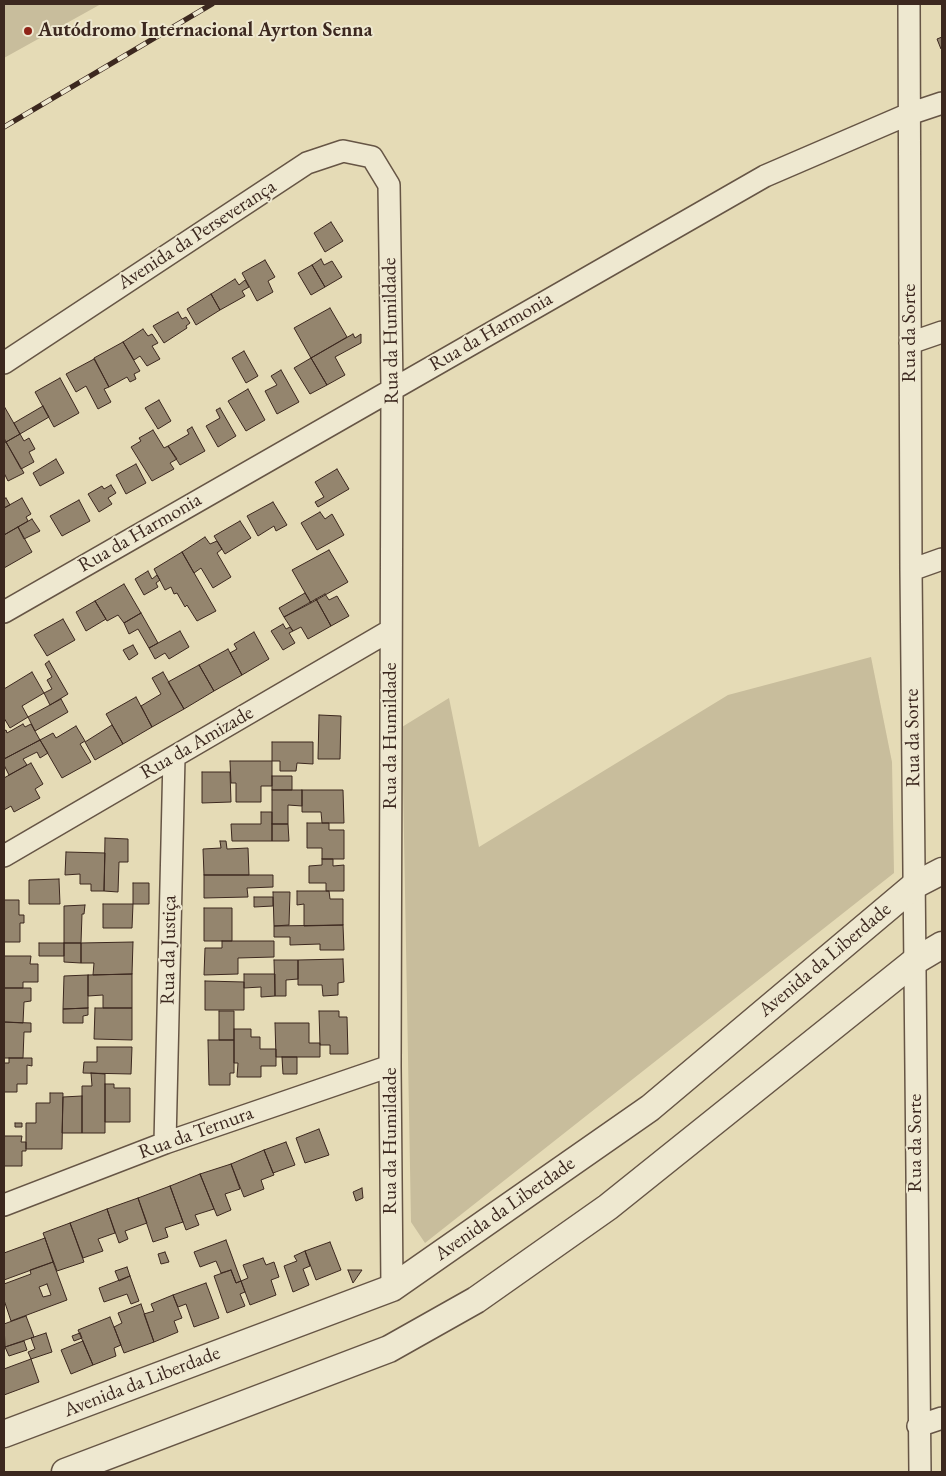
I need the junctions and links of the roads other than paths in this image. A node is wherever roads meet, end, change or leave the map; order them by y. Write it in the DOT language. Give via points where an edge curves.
graph roads {
  1 [pos="909,4"];
  2 [pos="942,103"];
  3 [pos="909,114"];
  4 [pos="389,184"];
  5 [pos="942,332"];
  6 [pos="910,343"];
  7 [pos="4,363"];
  8 [pos="392,388"];
  9 [pos="942,559"];
  10 [pos="911,570"];
  11 [pos="4,612"];
  12 [pos="391,630"];
  13 [pos="174,757"];
  14 [pos="4,856"];
  15 [pos="942,871"];
  16 [pos="914,885"];
  17 [pos="942,945"];
  18 [pos="916,961"];
  19 [pos="390,1066"];
  20 [pos="165,1143"];
  21 [pos="4,1205"];
  22 [pos="392,1288"];
  23 [pos="942,1418"];
  24 [pos="918,1426"];
  25 [pos="4,1434"];
  26 [pos="65,1472"];
  27 [pos="920,1472"];
  1 -- 3 [label="street, Rua da Sorte"];
  2 -- 3 [label="street, Rua da Harmonia"];
  3 -- 6 [label="street, Rua da Sorte"];
  3 -- 8 [label="street, Rua da Harmonia" via="765,176"];
  4 -- 7 [label="street, Avenida da Perseverança" via="372,157 343,151 307,163"];
  4 -- 8 [label="street, Rua da Humildade"];
  5 -- 6 [label="street"];
  6 -- 10 [label="street, Rua da Sorte"];
  8 -- 11 [label="street, Rua da Harmonia"];
  8 -- 12 [label="street, Rua da Humildade"];
  9 -- 10 [label="street"];
  10 -- 16 [label="street, Rua da Sorte"];
  12 -- 13 [label="street, Rua da Amizade"];
  12 -- 19 [label="street, Rua da Humildade"];
  13 -- 14 [label="street, Rua da Amizade"];
  13 -- 20 [label="street, Rua da Justiça"];
  15 -- 16 [label="street, Avenida da Liberdade"];
  16 -- 18 [label="street, Rua da Sorte"];
  16 -- 22 [label="street, Avenida da Liberdade" via="650,1108"];
  17 -- 18 [label="street"];
  18 -- 24 [label="street, Rua da Sorte"];
  18 -- 26 [label="street" via="608,1207 476,1300 389,1348"];
  19 -- 20 [label="street, Rua da Ternura"];
  19 -- 22 [label="street, Rua da Humildade"];
  20 -- 21 [label="street, Rua da Ternura"];
  22 -- 25 [label="street, Avenida da Liberdade"];
  23 -- 24 [label="street"];
  24 -- 27 [label="street, Rua da Sorte"];
}
